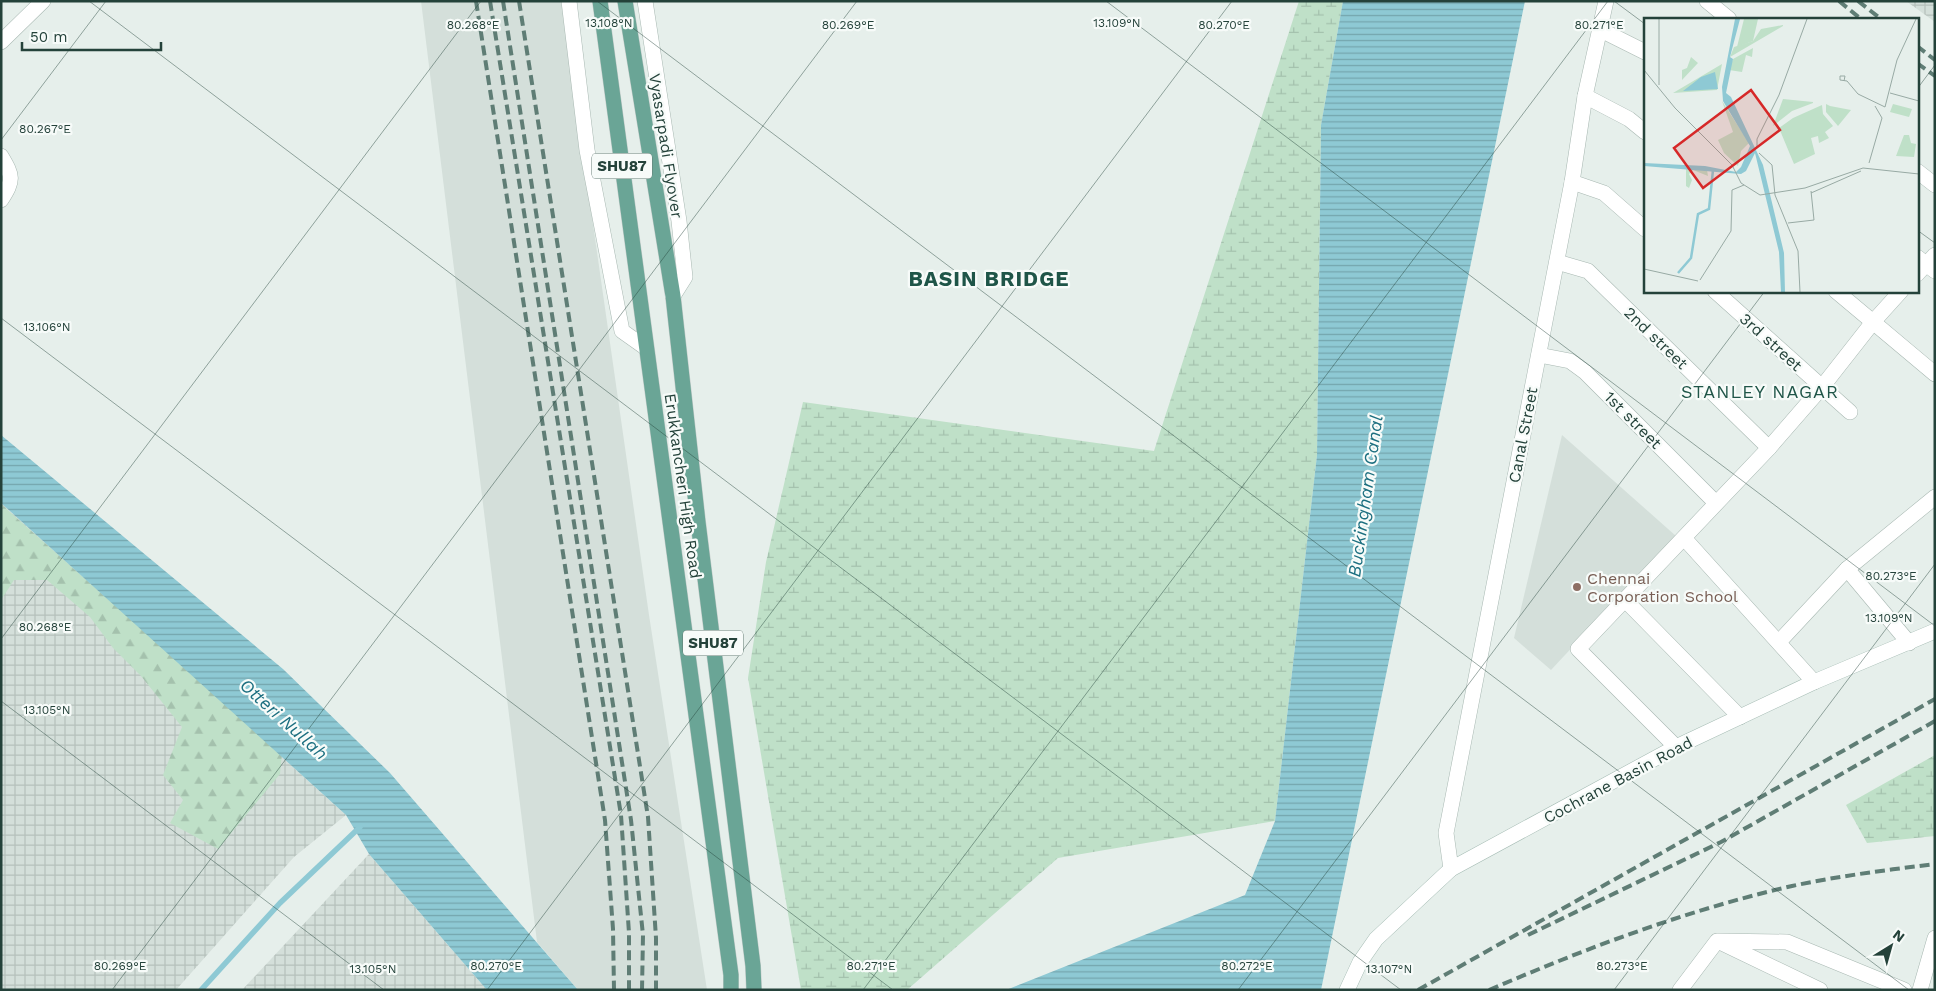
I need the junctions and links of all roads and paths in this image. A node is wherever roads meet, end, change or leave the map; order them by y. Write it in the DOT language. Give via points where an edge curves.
graph roads {
  1 [pos="44,1"];
  2 [pos="569,1"];
  3 [pos="600,1"];
  4 [pos="625,1"];
  5 [pos="645,1"];
  6 [pos="1606,1"];
  7 [pos="1707,1"];
  8 [pos="1728,18"];
  9 [pos="1598,29"];
  10 [pos="1,42"];
  11 [pos="1644,52"];
  12 [pos="1585,96"];
  13 [pos="1644,131"];
  14 [pos="1,156"];
  15 [pos="1918,172"];
  16 [pos="1572,182"];
  17 [pos="1935,185"];
  18 [pos="1,200"];
  19 [pos="1644,228"];
  20 [pos="1557,262"];
  21 [pos="1715,292"];
  22 [pos="1837,292"];
  23 [pos="1900,292"];
  24 [pos="673,296"];
  25 [pos="1873,322"];
  26 [pos="646,348"];
  27 [pos="1539,355"];
  28 [pos="1935,374"];
  29 [pos="1822,387"];
  30 [pos="1850,412"];
  31 [pos="1769,448"];
  32 [pos="1935,497"];
  33 [pos="1716,503"];
  34 [pos="1684,538"];
  35 [pos="1847,568"];
  36 [pos="1625,600"];
  37 [pos="1935,631"];
  38 [pos="1779,642"];
  39 [pos="1909,643"];
  40 [pos="1814,682"];
  41 [pos="1740,717"];
  42 [pos="1676,747"];
  43 [pos="1451,869"];
  44 [pos="1935,938"];
  45 [pos="1717,941"];
  46 [pos="1683,986"];
  47 [pos="731,990"];
  48 [pos="754,990"];
  49 [pos="1348,990"];
  50 [pos="1699,990"];
  51 [pos="1820,990"];
  52 [pos="1904,990"];
  53 [pos="1920,990"];
  1 -- 10 [label="street"];
  2 -- 26 [label="street" via="587,150 622,331"];
  3 -- 26 [label="main road, SHU87"];
  4 -- 24 [label="main road, Vyasarpadi Flyover / SHU87"];
  5 -- 24 [label="street" via="685,277"];
  6 -- 9 [label="street, Canal Street"];
  7 -- 8 [label="street"];
  9 -- 11 [label="street"];
  9 -- 12 [label="street, Canal Street"];
  12 -- 13 [label="street" via="1629,119"];
  12 -- 16 [label="street, Canal Street"];
  14 -- 18 [label="street" via="10,171 11,185"];
  15 -- 17 [label="street"];
  16 -- 19 [label="street" via="1604,193"];
  16 -- 20 [label="street, Canal Street"];
  20 -- 27 [label="street, Canal Street"];
  20 -- 31 [label="street, 2nd street" via="1588,271"];
  21 -- 29 [label="street, 3rd street"];
  22 -- 25 [label="street"];
  23 -- 25 [label="street"];
  24 -- 48 [label="main road, Erukkancheri High Road / SHU87"];
  25 -- 28 [label="street"];
  25 -- 29 [label="street"];
  26 -- 47 [label="main road, Erukkancheri High Road / SHU87"];
  27 -- 33 [label="street, 1st street" via="1570,361 1585,372"];
  27 -- 43 [label="street, Canal Street" via="1446,833"];
  29 -- 30 [label="street, 3rd street"];
  29 -- 31 [label="street"];
  31 -- 33 [label="street"];
  32 -- 35 [label="street"];
  33 -- 34 [label="street"];
  34 -- 36 [label="street"];
  34 -- 38 [label="street"];
  35 -- 38 [label="street"];
  35 -- 39 [label="street"];
  36 -- 41 [label="street"];
  36 -- 42 [label="street" via="1578,649"];
  37 -- 39 [label="street, Cochrane Basin Road"];
  38 -- 40 [label="street"];
  39 -- 40 [label="street, Cochrane Basin Road"];
  40 -- 41 [label="street, Cochrane Basin Road"];
  41 -- 42 [label="street, Cochrane Basin Road"];
  42 -- 43 [label="street, Cochrane Basin Road"];
  43 -- 49 [label="street, Cochrane Basin Road" via="1376,939 1360,962"];
  44 -- 53 [label="street"];
  45 -- 46 [label="street"];
  45 -- 51 [label="street"];
  45 -- 52 [label="street" via="1787,942"];
  46 -- 50 [label="street"];
}
